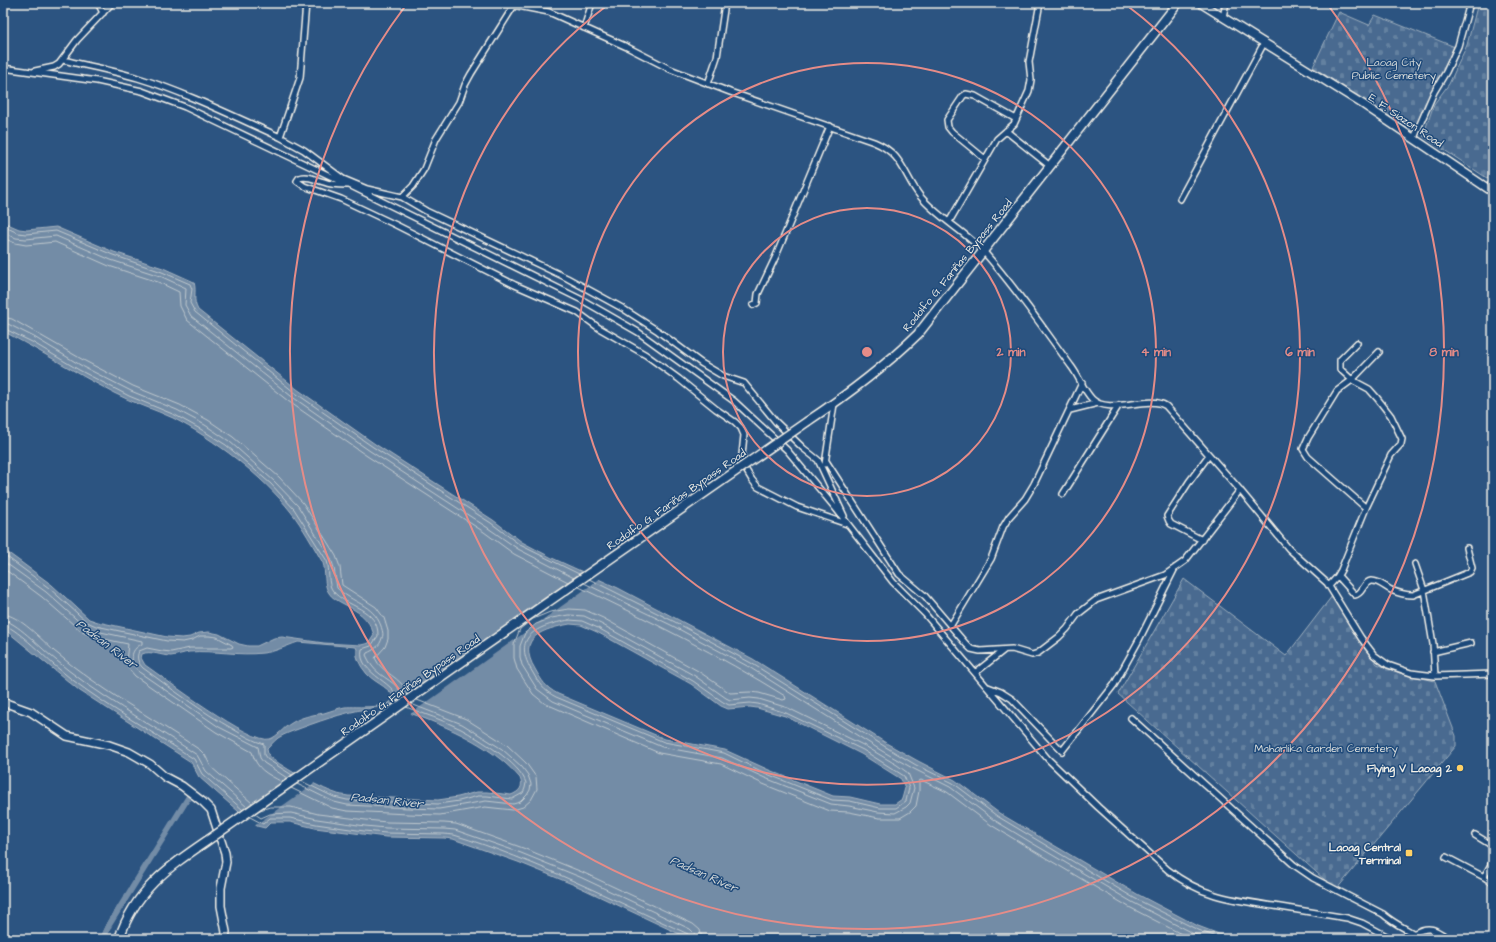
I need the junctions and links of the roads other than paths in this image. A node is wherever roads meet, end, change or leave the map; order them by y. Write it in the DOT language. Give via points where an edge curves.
graph roads {
  1 [pos="98,3"];
  2 [pos="112,3"];
  3 [pos="306,3"];
  4 [pos="502,3"];
  5 [pos="592,3"];
  6 [pos="724,3"];
  7 [pos="1040,3"];
  8 [pos="1178,3"];
  9 [pos="1200,3"];
  10 [pos="1226,3"];
  11 [pos="1470,3"];
  12 [pos="514,5"];
  13 [pos="103,13"];
  14 [pos="1223,17"];
  15 [pos="584,28"];
  16 [pos="1264,43"];
  17 [pos="63,60"];
  18 [pos="3,68"];
  19 [pos="34,72"];
  20 [pos="708,84"];
  21 [pos="1016,119"];
  22 [pos="830,126"];
  23 [pos="1006,131"];
  24 [pos="280,137"];
  25 [pos="1414,138"];
  26 [pos="985,159"];
  27 [pos="1050,166"];
  28 [pos="356,184"];
  29 [pos="349,185"];
  30 [pos="1493,192"];
  31 [pos="402,197"];
  32 [pos="1180,199"];
  33 [pos="949,222"];
  34 [pos="984,251"];
  35 [pos="753,305"];
  36 [pos="1357,343"];
  37 [pos="1379,352"];
  38 [pos="1352,380"];
  39 [pos="1082,383"];
  40 [pos="1098,403"];
  41 [pos="834,404"];
  42 [pos="1119,405"];
  43 [pos="1070,410"];
  44 [pos="1209,455"];
  45 [pos="826,461"];
  46 [pos="824,470"];
  47 [pos="1240,490"];
  48 [pos="1063,494"];
  49 [pos="1366,508"];
  50 [pos="848,524"];
  51 [pos="1202,540"];
  52 [pos="1467,548"];
  53 [pos="1415,564"];
  54 [pos="1175,568"];
  55 [pos="1338,576"];
  56 [pos="1329,586"];
  57 [pos="1424,590"];
  58 [pos="951,625"];
  59 [pos="1470,642"];
  60 [pos="1005,649"];
  61 [pos="1433,652"];
  62 [pos="975,673"];
  63 [pos="1493,674"];
  64 [pos="1435,676"];
  65 [pos="987,687"];
  66 [pos="3,702"];
  67 [pos="1131,718"];
  68 [pos="1475,835"];
  69 [pos="1493,846"];
  70 [pos="1446,857"];
  71 [pos="1493,861"];
  72 [pos="1484,877"];
  73 [pos="1493,883"];
  74 [pos="1415,933"];
  75 [pos="120,939"];
  76 [pos="225,939"];
  77 [pos="1392,939"];
  78 [pos="1422,939"];
  79 [pos="1449,939"];
  1 -- 13 [label="street"];
  2 -- 13 [label="street"];
  3 -- 24 [label="street" via="300,78"];
  4 -- 12 [label="street"];
  5 -- 15 [label="street"];
  6 -- 20 [label="street" via="717,57"];
  7 -- 21 [label="street" via="1029,62 1031,85"];
  8 -- 27 [label="main road, Rodolfo G. Fariñas Bypass Road"];
  9 -- 14 [label="street, E. F. Siazon Road"];
  10 -- 14 [label="street"];
  11 -- 25 [label="street" via="1458,46"];
  12 -- 15 [label="street" via="549,12"];
  12 -- 31 [label="street" via="471,74 459,102 436,138 424,170"];
  13 -- 17 [label="street" via="73,44"];
  14 -- 16 [label="street, E. F. Siazon Road"];
  15 -- 20 [label="street"];
  16 -- 25 [label="street, E. F. Siazon Road"];
  16 -- 32 [label="street"];
  17 -- 19 [label="street" via="54,67"];
  17 -- 24 [label="street" via="162,86"];
  18 -- 19 [label="street"];
  19 -- 29 [label="street" via="97,81 142,91 185,106"];
  20 -- 22 [label="street"];
  21 -- 23 [label="street"];
  21 -- 26 [label="street" via="975,96 963,96 947,120 948,127"];
  22 -- 33 [label="street" via="874,142 892,152 920,196"];
  22 -- 35 [label="street" via="758,294 757,303"];
  23 -- 26 [label="street" via="997,139"];
  23 -- 27 [label="street"];
  24 -- 28 [label="street" via="304,150 337,175"];
  25 -- 30 [label="street, E. F. Siazon Road"];
  26 -- 33 [label="street"];
  27 -- 34 [label="main road, Rodolfo G. Fariñas Bypass Road"];
  28 -- 29 [label="street"];
  28 -- 31 [label="street"];
  29 -- 50 [label="street" via="584,301 638,332 734,401 787,450"];
  29 -- 50 [label="street" via="325,183 309,177 298,178 297,181 396,225 515,285 577,312 646,355 735,422 744,435 742,454 746,470 758,487 797,507"];
  31 -- 46 [label="street" via="567,278 622,308 723,376 744,382 776,422 818,460"];
  33 -- 34 [label="street"];
  34 -- 39 [label="street" via="1027,305"];
  34 -- 41 [label="main road, Rodolfo G. Fariñas Bypass Road" via="918,334"];
  36 -- 38 [label="street" via="1340,360 1339,365"];
  37 -- 38 [label="street"];
  38 -- 49 [label="street" via="1369,389 1377,398 1391,416 1402,439 1401,444 1391,455"];
  38 -- 49 [label="street" via="1337,391 1303,449 1308,457"];
  39 -- 40 [label="street" via="1089,395"];
  39 -- 43 [label="street"];
  40 -- 42 [label="street" via="1106,406"];
  40 -- 43 [label="street"];
  41 -- 45 [label="street"];
  41 -- 75 [label="main road, Rodolfo G. Fariñas Bypass Road, bridge" via="174,863 150,884 131,911"];
  42 -- 44 [label="street" via="1163,404"];
  42 -- 48 [label="street"];
  43 -- 58 [label="street" via="1034,484 1003,527 991,559"];
  44 -- 47 [label="street"];
  44 -- 51 [label="street" via="1168,516 1171,524"];
  45 -- 46 [label="street"];
  45 -- 58 [label="street" via="899,574 925,596"];
  46 -- 50 [label="street"];
  47 -- 51 [label="street"];
  47 -- 56 [label="street" via="1289,549"];
  49 -- 55 [label="street"];
  50 -- 62 [label="street" via="893,582 925,614"];
  51 -- 54 [label="street" via="1192,554"];
  52 -- 57 [label="street" via="1472,568 1470,572"];
  53 -- 57 [label="street"];
  54 -- 60 [label="street" via="1151,580 1096,600 1078,614 1068,629 1038,653 1032,655"];
  54 -- 65 [label="street" via="1114,685 1062,751 1012,699"];
  55 -- 56 [label="street"];
  55 -- 57 [label="street" via="1355,596 1360,594 1370,581 1406,595"];
  56 -- 64 [label="street" via="1374,655 1401,670"];
  57 -- 61 [label="street"];
  58 -- 60 [label="street" via="966,644 975,650"];
  59 -- 61 [label="street"];
  60 -- 62 [label="street"];
  61 -- 64 [label="street"];
  62 -- 65 [label="street"];
  63 -- 64 [label="street"];
  65 -- 77 [label="street" via="1048,758 1098,807 1180,880 1206,893 1227,899 1347,918"];
  66 -- 76 [label="street" via="31,712 67,736 129,752 182,786 211,810 226,862 221,888"];
  67 -- 74 [label="street" via="1294,865 1313,878"];
  68 -- 69 [label="street"];
  70 -- 72 [label="street"];
  71 -- 72 [label="street"];
  72 -- 73 [label="street"];
  74 -- 78 [label="street"];
  74 -- 79 [label="street" via="1430,928"];
}
